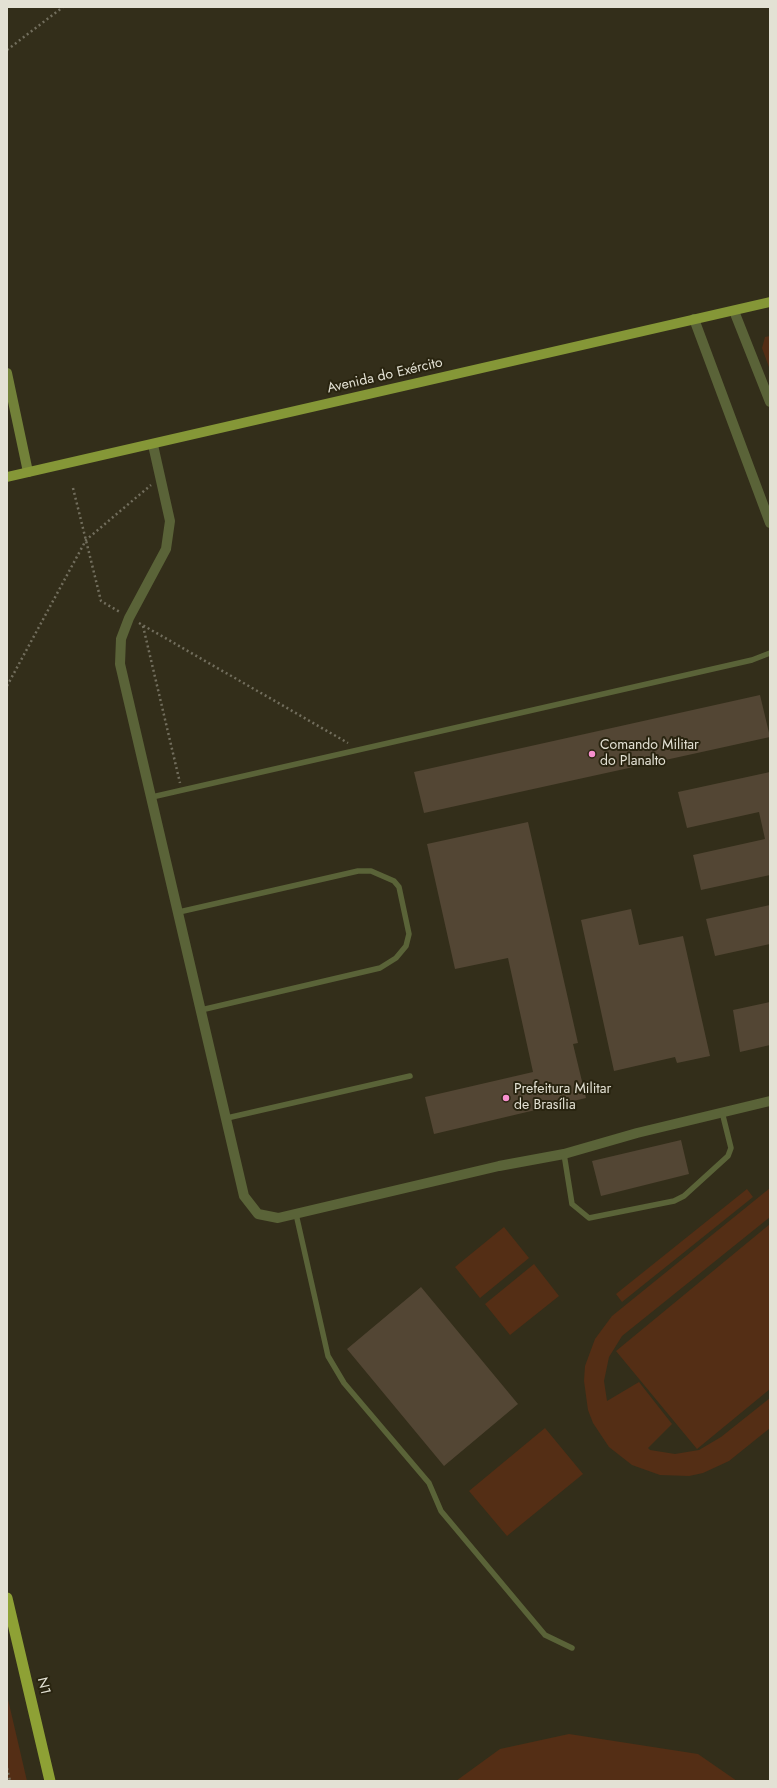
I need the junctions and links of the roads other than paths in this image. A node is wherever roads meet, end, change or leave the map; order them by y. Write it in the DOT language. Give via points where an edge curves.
graph roads {
  1 [pos="770,302"];
  2 [pos="734,311"];
  3 [pos="694,319"];
  4 [pos="7,372"];
  5 [pos="770,402"];
  6 [pos="153,445"];
  7 [pos="28,472"];
  8 [pos="7,477"];
  9 [pos="770,523"];
  10 [pos="770,653"];
  11 [pos="152,797"];
  12 [pos="179,912"];
  13 [pos="201,1010"];
  14 [pos="410,1076"];
  15 [pos="770,1101"];
  16 [pos="722,1112"];
  17 [pos="227,1118"];
  18 [pos="564,1154"];
  19 [pos="296,1214"];
  20 [pos="7,1598"];
  21 [pos="572,1648"];
  22 [pos="50,1781"];
  1 -- 2 [label="main road, Avenida do Exército"];
  2 -- 3 [label="main road, Avenida do Exército"];
  2 -- 5 [label="street"];
  3 -- 6 [label="main road, Avenida do Exército"];
  3 -- 9 [label="street"];
  4 -- 7 [label="main road"];
  6 -- 7 [label="main road, Avenida do Exército"];
  6 -- 11 [label="street" via="170,521 166,549 129,618 121,639 120,664"];
  7 -- 8 [label="main road, Avenida do Exército"];
  10 -- 11 [label="lane" via="752,660"];
  11 -- 12 [label="street"];
  12 -- 13 [label="street"];
  12 -- 13 [label="lane" via="358,872 371,871 394,881 399,887 409,934 406,946 396,958 380,968"];
  13 -- 17 [label="street"];
  14 -- 17 [label="lane"];
  15 -- 16 [label="street"];
  16 -- 18 [label="street" via="637,1132"];
  16 -- 18 [label="lane" via="731,1148 728,1156 684,1196 674,1201 589,1218 572,1204"];
  17 -- 19 [label="street" via="244,1196 258,1214 278,1218"];
  18 -- 19 [label="street" via="499,1166"];
  19 -- 21 [label="lane" via="328,1356 344,1383 429,1483 440,1512 545,1635"];
  20 -- 22 [label="highway, N1"];
}
